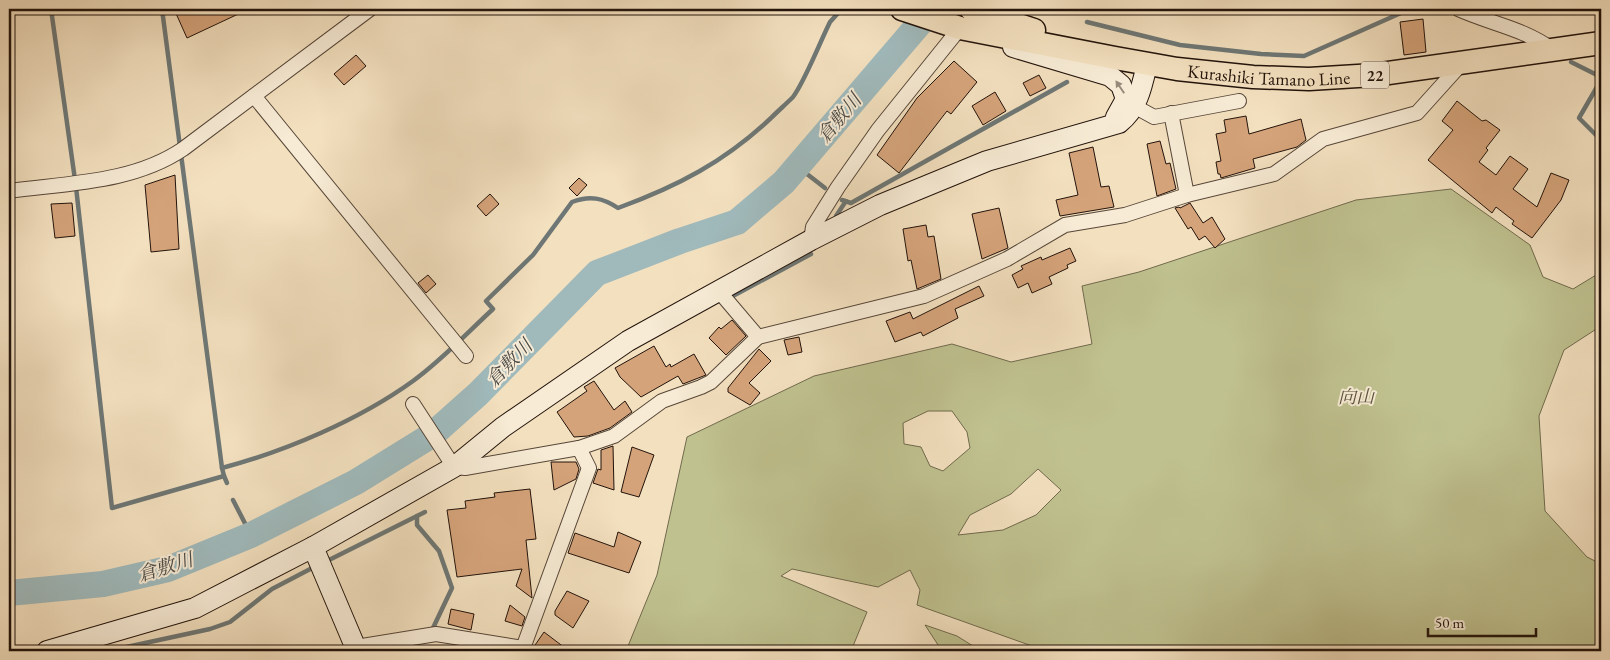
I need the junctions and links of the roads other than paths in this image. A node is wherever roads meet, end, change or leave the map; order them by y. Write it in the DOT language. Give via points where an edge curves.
graph roads {
  1 [pos="370,9"];
  2 [pos="902,9"];
  3 [pos="1458,9"];
  4 [pos="974,13"];
  5 [pos="1601,43"];
  6 [pos="1553,50"];
  7 [pos="1462,63"];
  8 [pos="1148,64"];
  9 [pos="254,96"];
  10 [pos="1239,101"];
  11 [pos="1134,106"];
  12 [pos="1171,113"];
  13 [pos="1107,128"];
  14 [pos="9,191"];
  15 [pos="1187,195"];
  16 [pos="811,240"];
  17 [pos="718,290"];
  18 [pos="758,337"];
  19 [pos="459,348"];
  20 [pos="414,406"];
  21 [pos="579,448"];
  22 [pos="451,462"];
  23 [pos="318,558"];
  24 [pos="356,649"];
  25 [pos="523,649"];
  26 [pos="46,651"];
  1 -- 9 [label="street"];
  2 -- 4 [label="main road, Kurashiki Tamano Line / 22"];
  3 -- 6 [label="street" via="1531,35"];
  4 -- 8 [label="main road, Kurashiki Tamano Line / 22" via="1115,58"];
  13 -- 4 [label="street, one-way" via="1126,99 1121,85 1110,76 1006,45"];
  4 -- 16 [label="street" via="878,130 813,226"];
  5 -- 6 [label="main road, Kurashiki Tamano Line / 22"];
  6 -- 7 [label="main road, Kurashiki Tamano Line / 22"];
  7 -- 8 [label="main road, Kurashiki Tamano Line / 22" via="1374,75 1309,79 1253,77"];
  7 -- 15 [label="street" via="1417,113 1323,139 1274,174"];
  8 -- 11 [label="street"];
  9 -- 14 [label="street" via="180,152 140,171"];
  9 -- 19 [label="street"];
  10 -- 12 [label="street"];
  11 -- 12 [label="street" via="1154,117"];
  11 -- 13 [label="street" via="1128,116"];
  12 -- 15 [label="street"];
  13 -- 16 [label="street" via="987,161 880,205"];
  15 -- 18 [label="street" via="1125,215 1065,225 1007,259 924,296"];
  16 -- 17 [label="street"];
  17 -- 18 [label="street"];
  17 -- 22 [label="street" via="628,341"];
  18 -- 21 [label="street" via="711,382 662,401 614,436"];
  20 -- 22 [label="street"];
  21 -- 22 [label="street" via="465,468"];
  21 -- 25 [label="street" via="589,468"];
  22 -- 23 [label="street"];
  23 -- 24 [label="street"];
  23 -- 26 [label="street" via="195,608"];
  24 -- 25 [label="street" via="436,634"];
}
